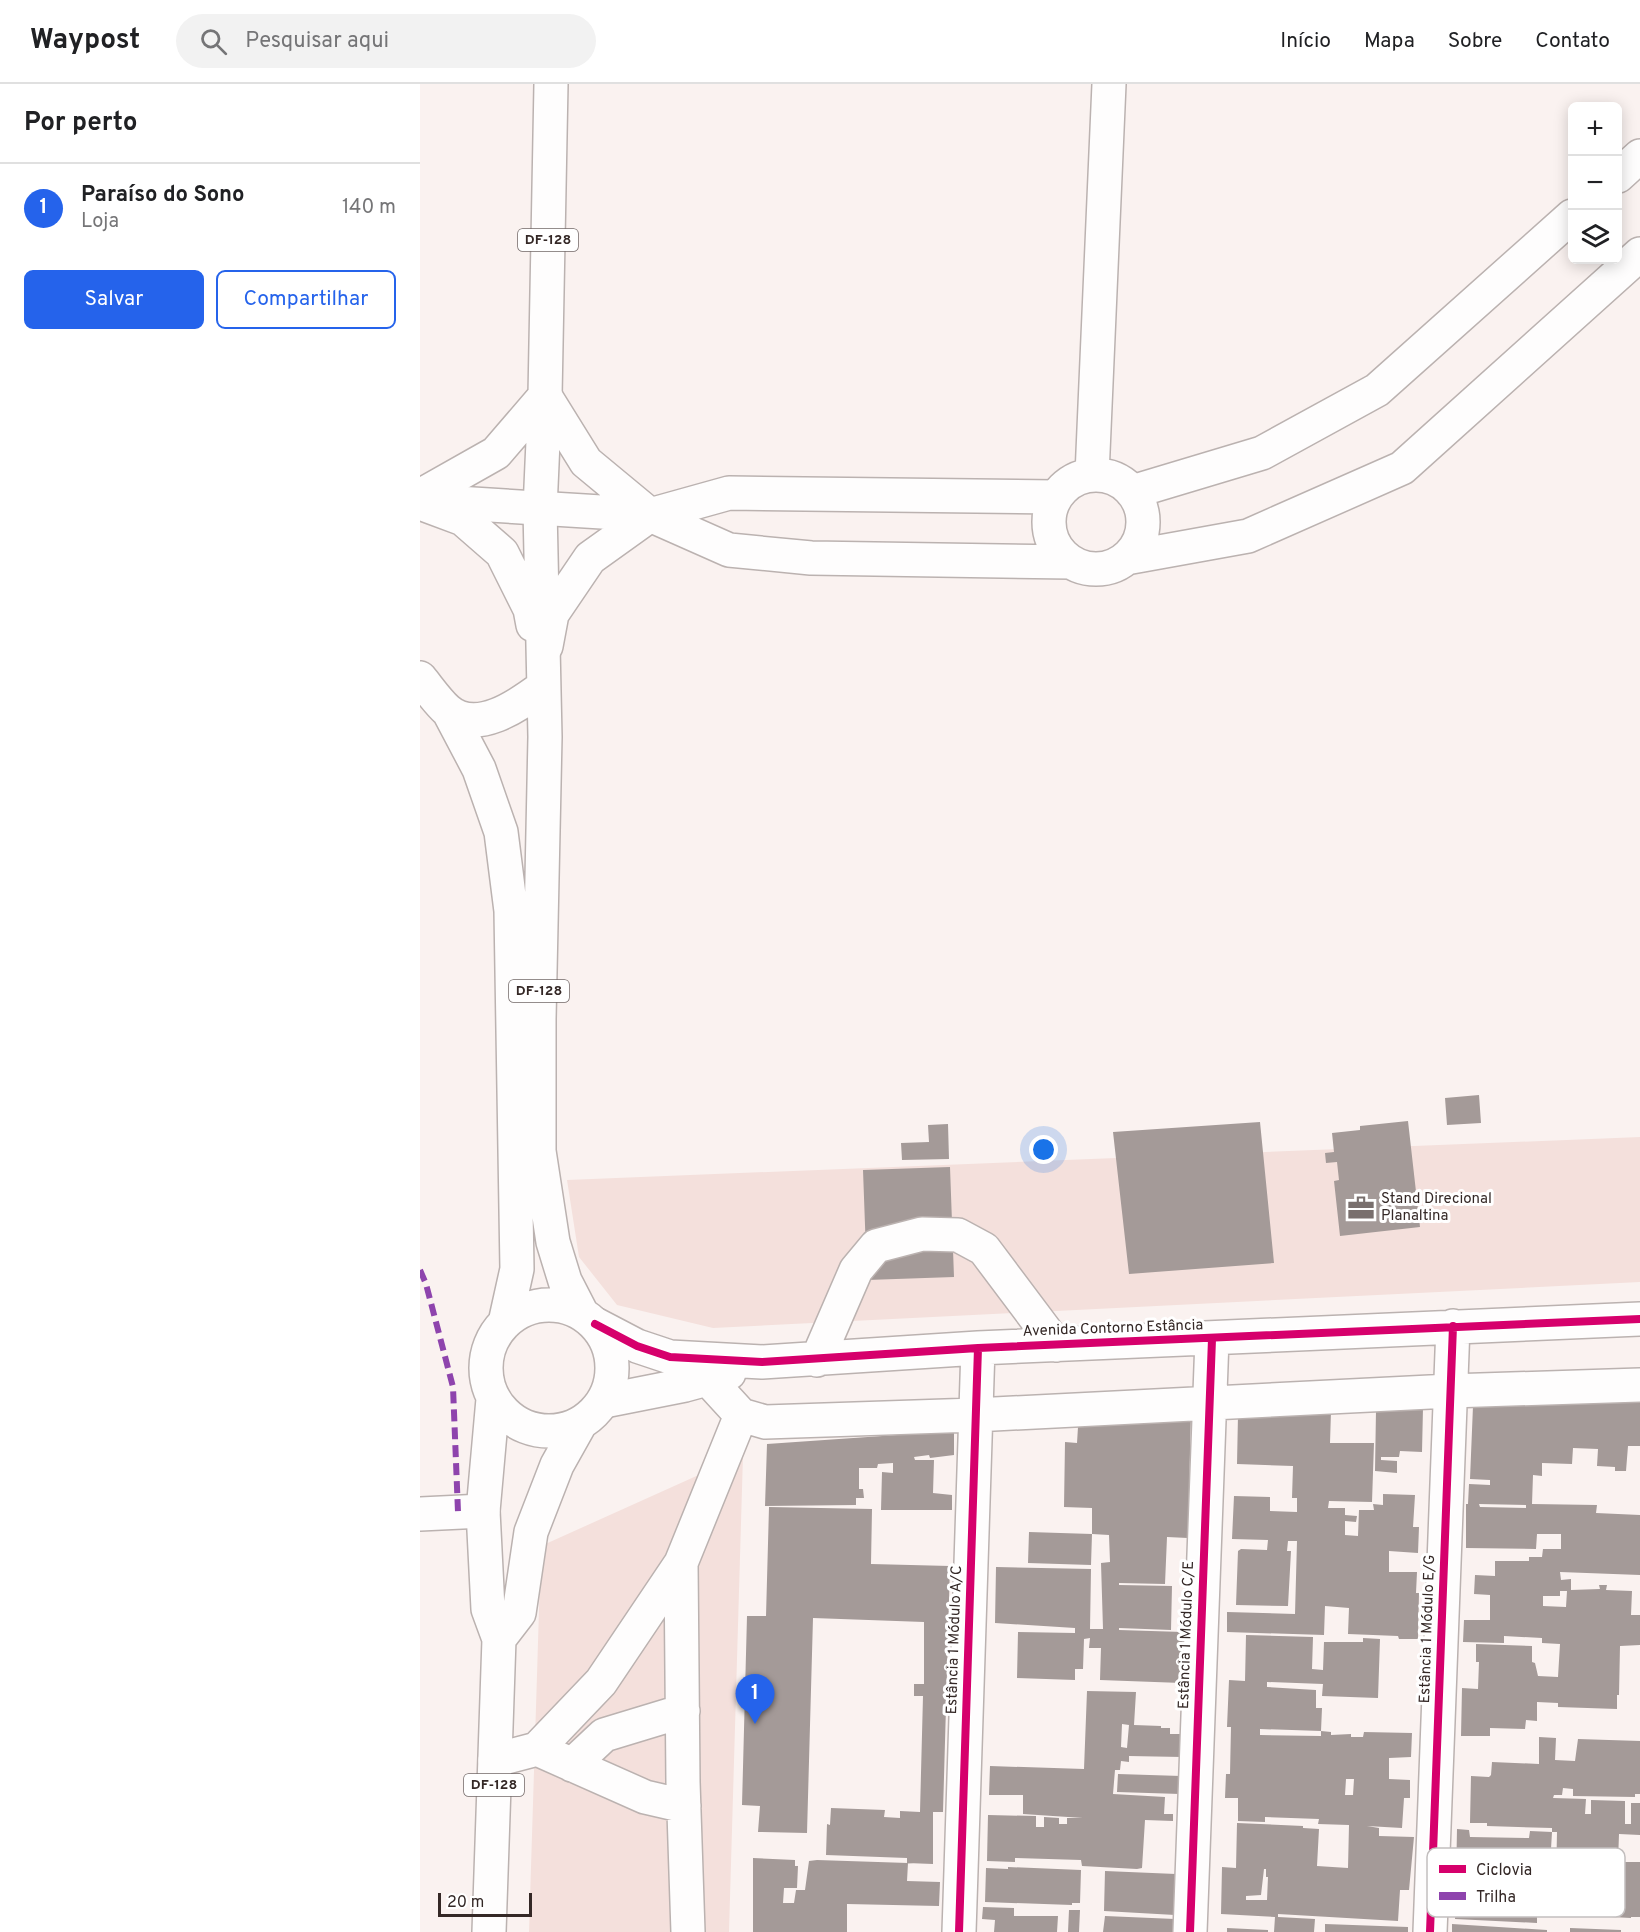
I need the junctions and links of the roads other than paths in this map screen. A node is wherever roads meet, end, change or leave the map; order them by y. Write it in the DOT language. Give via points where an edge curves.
graph roads {
  1 [pos="551,84"];
  2 [pos="1109,84"];
  3 [pos="1640,156"];
  4 [pos="1622,172"];
  5 [pos="1568,220"];
  6 [pos="1640,254"];
  7 [pos="545,396"];
  8 [pos="1092,475"];
  9 [pos="1132,492"];
  10 [pos="729,493"];
  11 [pos="420,496"];
  12 [pos="1056,497"];
  13 [pos="420,502"];
  14 [pos="540,510"];
  15 [pos="650,515"];
  16 [pos="729,550"];
  17 [pos="1126,558"];
  18 [pos="1071,562"];
  19 [pos="542,674"];
  20 [pos="420,678"];
  21 [pos="449,712"];
  22 [pos="588,1319"];
  23 [pos="1640,1319"];
  24 [pos="505,1323"];
  25 [pos="1453,1326"];
  26 [pos="1212,1339"];
  27 [pos="1056,1345"];
  28 [pos="978,1348"];
  29 [pos="817,1360"];
  30 [pos="762,1362"];
  31 [pos="708,1379"];
  32 [pos="1640,1385"];
  33 [pos="1450,1391"];
  34 [pos="494,1399"];
  35 [pos="603,1401"];
  36 [pos="1209,1405"];
  37 [pos="741,1415"];
  38 [pos="975,1415"];
  39 [pos="580,1424"];
  40 [pos="483,1511"];
  41 [pos="420,1514"];
  42 [pos="681,1563"];
  43 [pos="499,1639"];
  44 [pos="683,1711"];
  45 [pos="537,1749"];
  46 [pos="495,1760"];
  47 [pos="572,1765"];
  48 [pos="684,1806"];
  49 [pos="1433,1848"];
  50 [pos="1431,1917"];
  51 [pos="489,1932"];
  52 [pos="688,1932"];
  53 [pos="960,1932"];
  54 [pos="1190,1932"];
  55 [pos="1430,1932"];
  1 -- 7 [label="main road, DF-128 / DF-128"];
  2 -- 8 [label="main road"];
  3 -- 4 [label="main road"];
  5 -- 9 [label="main road" via="1377,390 1262,453"];
  6 -- 17 [label="main road" via="1402,468 1248,536"];
  7 -- 11 [label="main road" via="496,453"];
  7 -- 14 [label="main road, DF-128 / DF-128"];
  7 -- 15 [label="main road" via="586,462"];
  8 -- 9 [label="main road" via="1120,482"];
  8 -- 12 [label="main road" via="1065,486"];
  9 -- 17 [label="main road" via="1140,504 1142,533"];
  10 -- 12 [label="main road"];
  10 -- 15 [label="main road"];
  10 -- 16 [label="main road"];
  12 -- 18 [label="main road" via="1048,526 1052,540"];
  13 -- 14 [label="main road"];
  13 -- 19 [label="main road" via="463,519 502,553 530,609"];
  14 -- 15 [label="main road"];
  14 -- 19 [label="main road, DF-128 / DF-128"];
  15 -- 16 [label="main road"];
  15 -- 19 [label="main road" via="590,558 552,614"];
  16 -- 18 [label="main road" via="811,558"];
  17 -- 18 [label="main road" via="1099,568"];
  19 -- 21 [label="main road" via="522,703 494,716 468,721"];
  19 -- 22 [label="main road, DF-128 / DF-128" via="545,738 539,1151 553,1242 565,1281"];
  20 -- 21 [label="main road, DF-128"];
  21 -- 24 [label="main road, DF-128 / DF-128" via="479,769 501,832 511,911 518,1269"];
  22 -- 24 [label="main road, DF-128" via="558,1306 533,1307"];
  22 -- 30 [label="main road, Avenida Contorno Estância" via="637,1346 670,1357"];
  22 -- 35 [label="main road, DF-128" via="604,1337 611,1353 613,1369"];
  23 -- 25 [label="main road, Avenida Contorno Estância"];
  24 -- 34 [label="main road, DF-128" via="494,1336 485,1368"];
  25 -- 26 [label="main road, Avenida Contorno Estância"];
  25 -- 33 [label="main road, Estância 1 Módulo E/G"];
  26 -- 27 [label="main road, Avenida Contorno Estância"];
  26 -- 36 [label="main road, Estância 1 Módulo C/E"];
  27 -- 28 [label="main road, Avenida Contorno Estância"];
  27 -- 29 [label="main road" via="984,1249 958,1235 922,1234 876,1246 856,1270"];
  28 -- 29 [label="main road, Avenida Contorno Estância"];
  28 -- 38 [label="main road, Estância 1 Módulo A/C"];
  29 -- 30 [label="main road, Avenida Contorno Estância"];
  30 -- 31 [label="main road, Avenida Contorno Estância"];
  31 -- 35 [label="main road, Avenida Contorno Estância"];
  31 -- 37 [label="main road"];
  32 -- 33 [label="main road"];
  33 -- 36 [label="main road"];
  33 -- 49 [label="main road, Estância 1 Módulo E/G"];
  34 -- 39 [label="main road, DF-128" via="503,1413 532,1429 548,1432"];
  34 -- 40 [label="main road, DF-128 / DF-128"];
  35 -- 39 [label="main road, DF-128"];
  36 -- 38 [label="main road"];
  36 -- 54 [label="main road, Estância 1 Módulo C/E"];
  37 -- 38 [label="main road" via="765,1422"];
  37 -- 42 [label="main road"];
  38 -- 53 [label="main road, Estância 1 Módulo A/C"];
  39 -- 43 [label="main road, DF-128" via="557,1465 531,1533 519,1613"];
  40 -- 41 [label="main road"];
  40 -- 43 [label="main road, DF-128 / DF-128" via="488,1609"];
  42 -- 44 [label="main road"];
  42 -- 45 [label="main road" via="601,1682"];
  43 -- 46 [label="main road, DF-128 / DF-128"];
  44 -- 47 [label="main road" via="604,1735"];
  44 -- 48 [label="main road"];
  45 -- 46 [label="main road"];
  45 -- 47 [label="main road"];
  46 -- 51 [label="main road, DF-128 / DF-128"];
  47 -- 48 [label="main road" via="645,1797"];
  48 -- 52 [label="main road"];
  50 -- 55 [label="main road, Estância 1 Módulo E/G"];
}
